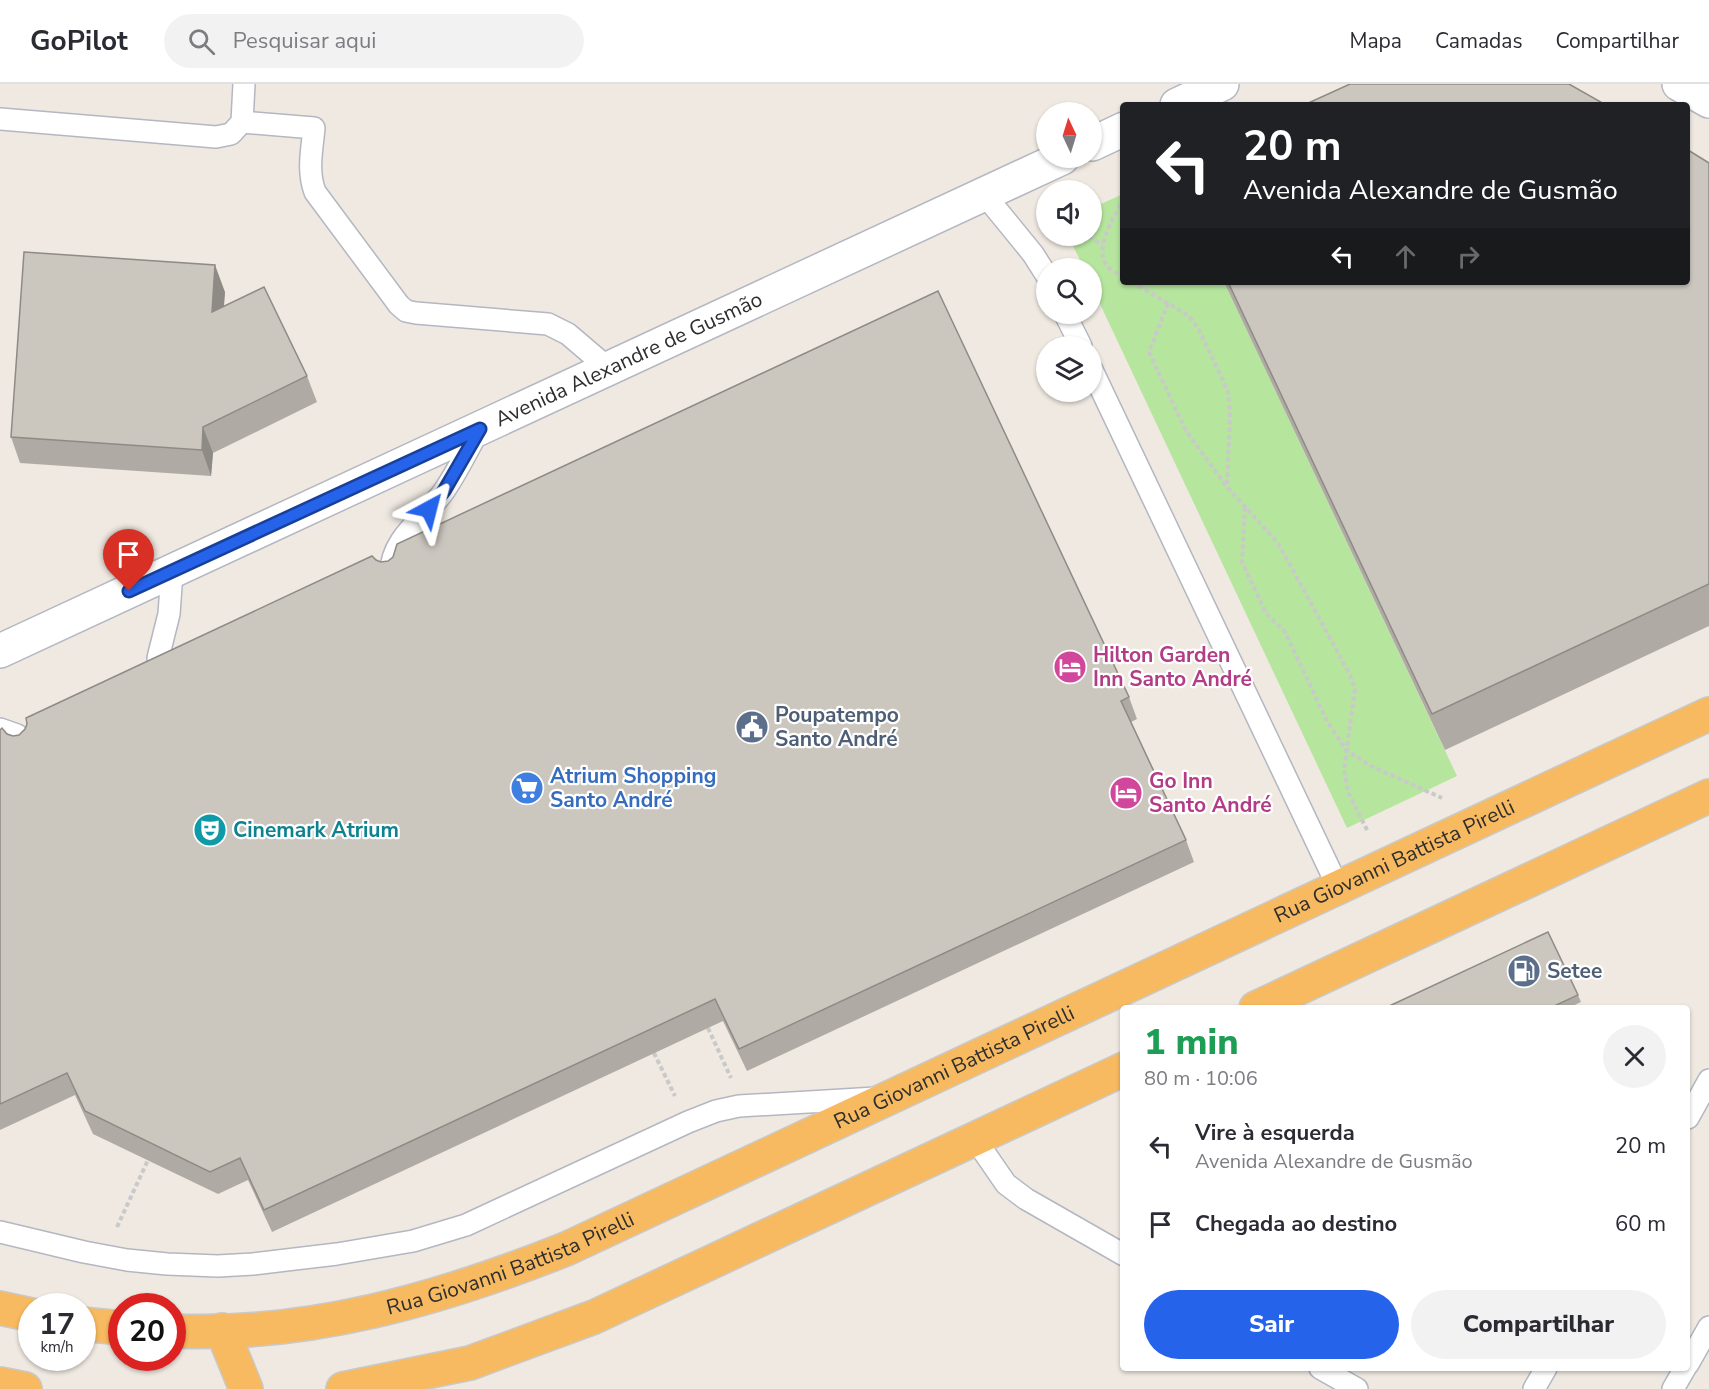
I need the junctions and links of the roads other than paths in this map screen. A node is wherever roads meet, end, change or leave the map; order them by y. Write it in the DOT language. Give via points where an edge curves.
graph roads {
  1 [pos="244,84"];
  2 [pos="1222,84"];
  3 [pos="1679,84"];
  4 [pos="1709,100"];
  5 [pos="1183,102"];
  6 [pos="0,119"];
  7 [pos="242,122"];
  8 [pos="1120,131"];
  9 [pos="1102,139"];
  10 [pos="1040,168"];
  11 [pos="984,194"];
  12 [pos="1036,259"];
  13 [pos="609,369"];
  14 [pos="1102,391"];
  15 [pos="480,429"];
  16 [pos="172,572"];
  17 [pos="391,572"];
  18 [pos="180,648"];
  19 [pos="0,651"];
  20 [pos="158,658"];
  21 [pos="136,668"];
  22 [pos="1709,714"];
  23 [pos="0,729"];
  24 [pos="22,745"];
  25 [pos="1709,796"];
  26 [pos="1338,887"];
  27 [pos="1262,1005"];
  28 [pos="1120,1072"];
  29 [pos="1709,1080"];
  30 [pos="891,1097"];
  31 [pos="1690,1114"];
  32 [pos="975,1139"];
  33 [pos="0,1232"];
  34 [pos="1120,1253"];
  35 [pos="0,1308"];
  36 [pos="18,1312"];
  37 [pos="1709,1327"];
  38 [pos="222,1330"];
  39 [pos="186,1331"];
  40 [pos="1690,1359"];
  41 [pos="1325,1371"];
  42 [pos="1544,1371"];
  43 [pos="1683,1371"];
  44 [pos="0,1384"];
  45 [pos="25,1389"];
  46 [pos="246,1389"];
  47 [pos="343,1389"];
  48 [pos="1357,1389"];
  49 [pos="1534,1389"];
  50 [pos="1673,1389"];
  1 -- 7 [label="lane"];
  2 -- 5 [label="street"];
  3 -- 4 [label="street"];
  6 -- 7 [label="lane" via="216,137 231,134"];
  7 -- 13 [label="lane" via="314,128 310,168 315,192 406,311 548,324 567,334"];
  8 -- 9 [label="street"];
  10 -- 11 [label="street, Avenida Alexandre de Gusmão"];
  11 -- 12 [label="lane"];
  11 -- 13 [label="street, Avenida Alexandre de Gusmão"];
  13 -- 15 [label="street, Avenida Alexandre de Gusmão"];
  14 -- 26 [label="lane"];
  15 -- 16 [label="street, Avenida Alexandre de Gusmão"];
  15 -- 17 [label="lane" via="444,491 399,544 391,561"];
  16 -- 19 [label="street, Avenida Alexandre de Gusmão"];
  16 -- 20 [label="lane" via="169,614"];
  18 -- 20 [label="lane"];
  20 -- 21 [label="lane"];
  22 -- 26 [label="highway, Rua Giovanni Battista Pirelli"];
  23 -- 24 [label="lane" via="17,735"];
  25 -- 27 [label="highway"];
  26 -- 30 [label="highway, Rua Giovanni Battista Pirelli"];
  28 -- 32 [label="highway"];
  29 -- 31 [label="lane"];
  30 -- 33 [label="lane" via="739,1106 716,1111 466,1225 413,1241 337,1254 253,1264 167,1264 84,1252"];
  30 -- 38 [label="highway, Rua Giovanni Battista Pirelli" via="566,1249 474,1283 349,1317"];
  32 -- 34 [label="lane" via="1006,1184"];
  32 -- 47 [label="highway" via="594,1317 470,1363"];
  35 -- 36 [label="highway"];
  37 -- 40 [label="lane"];
  38 -- 39 [label="highway, Rua Giovanni Battista Pirelli"];
  38 -- 46 [label="highway"];
  41 -- 48 [label="lane"];
  42 -- 49 [label="lane"];
  43 -- 50 [label="lane"];
  44 -- 45 [label="highway"];
}
